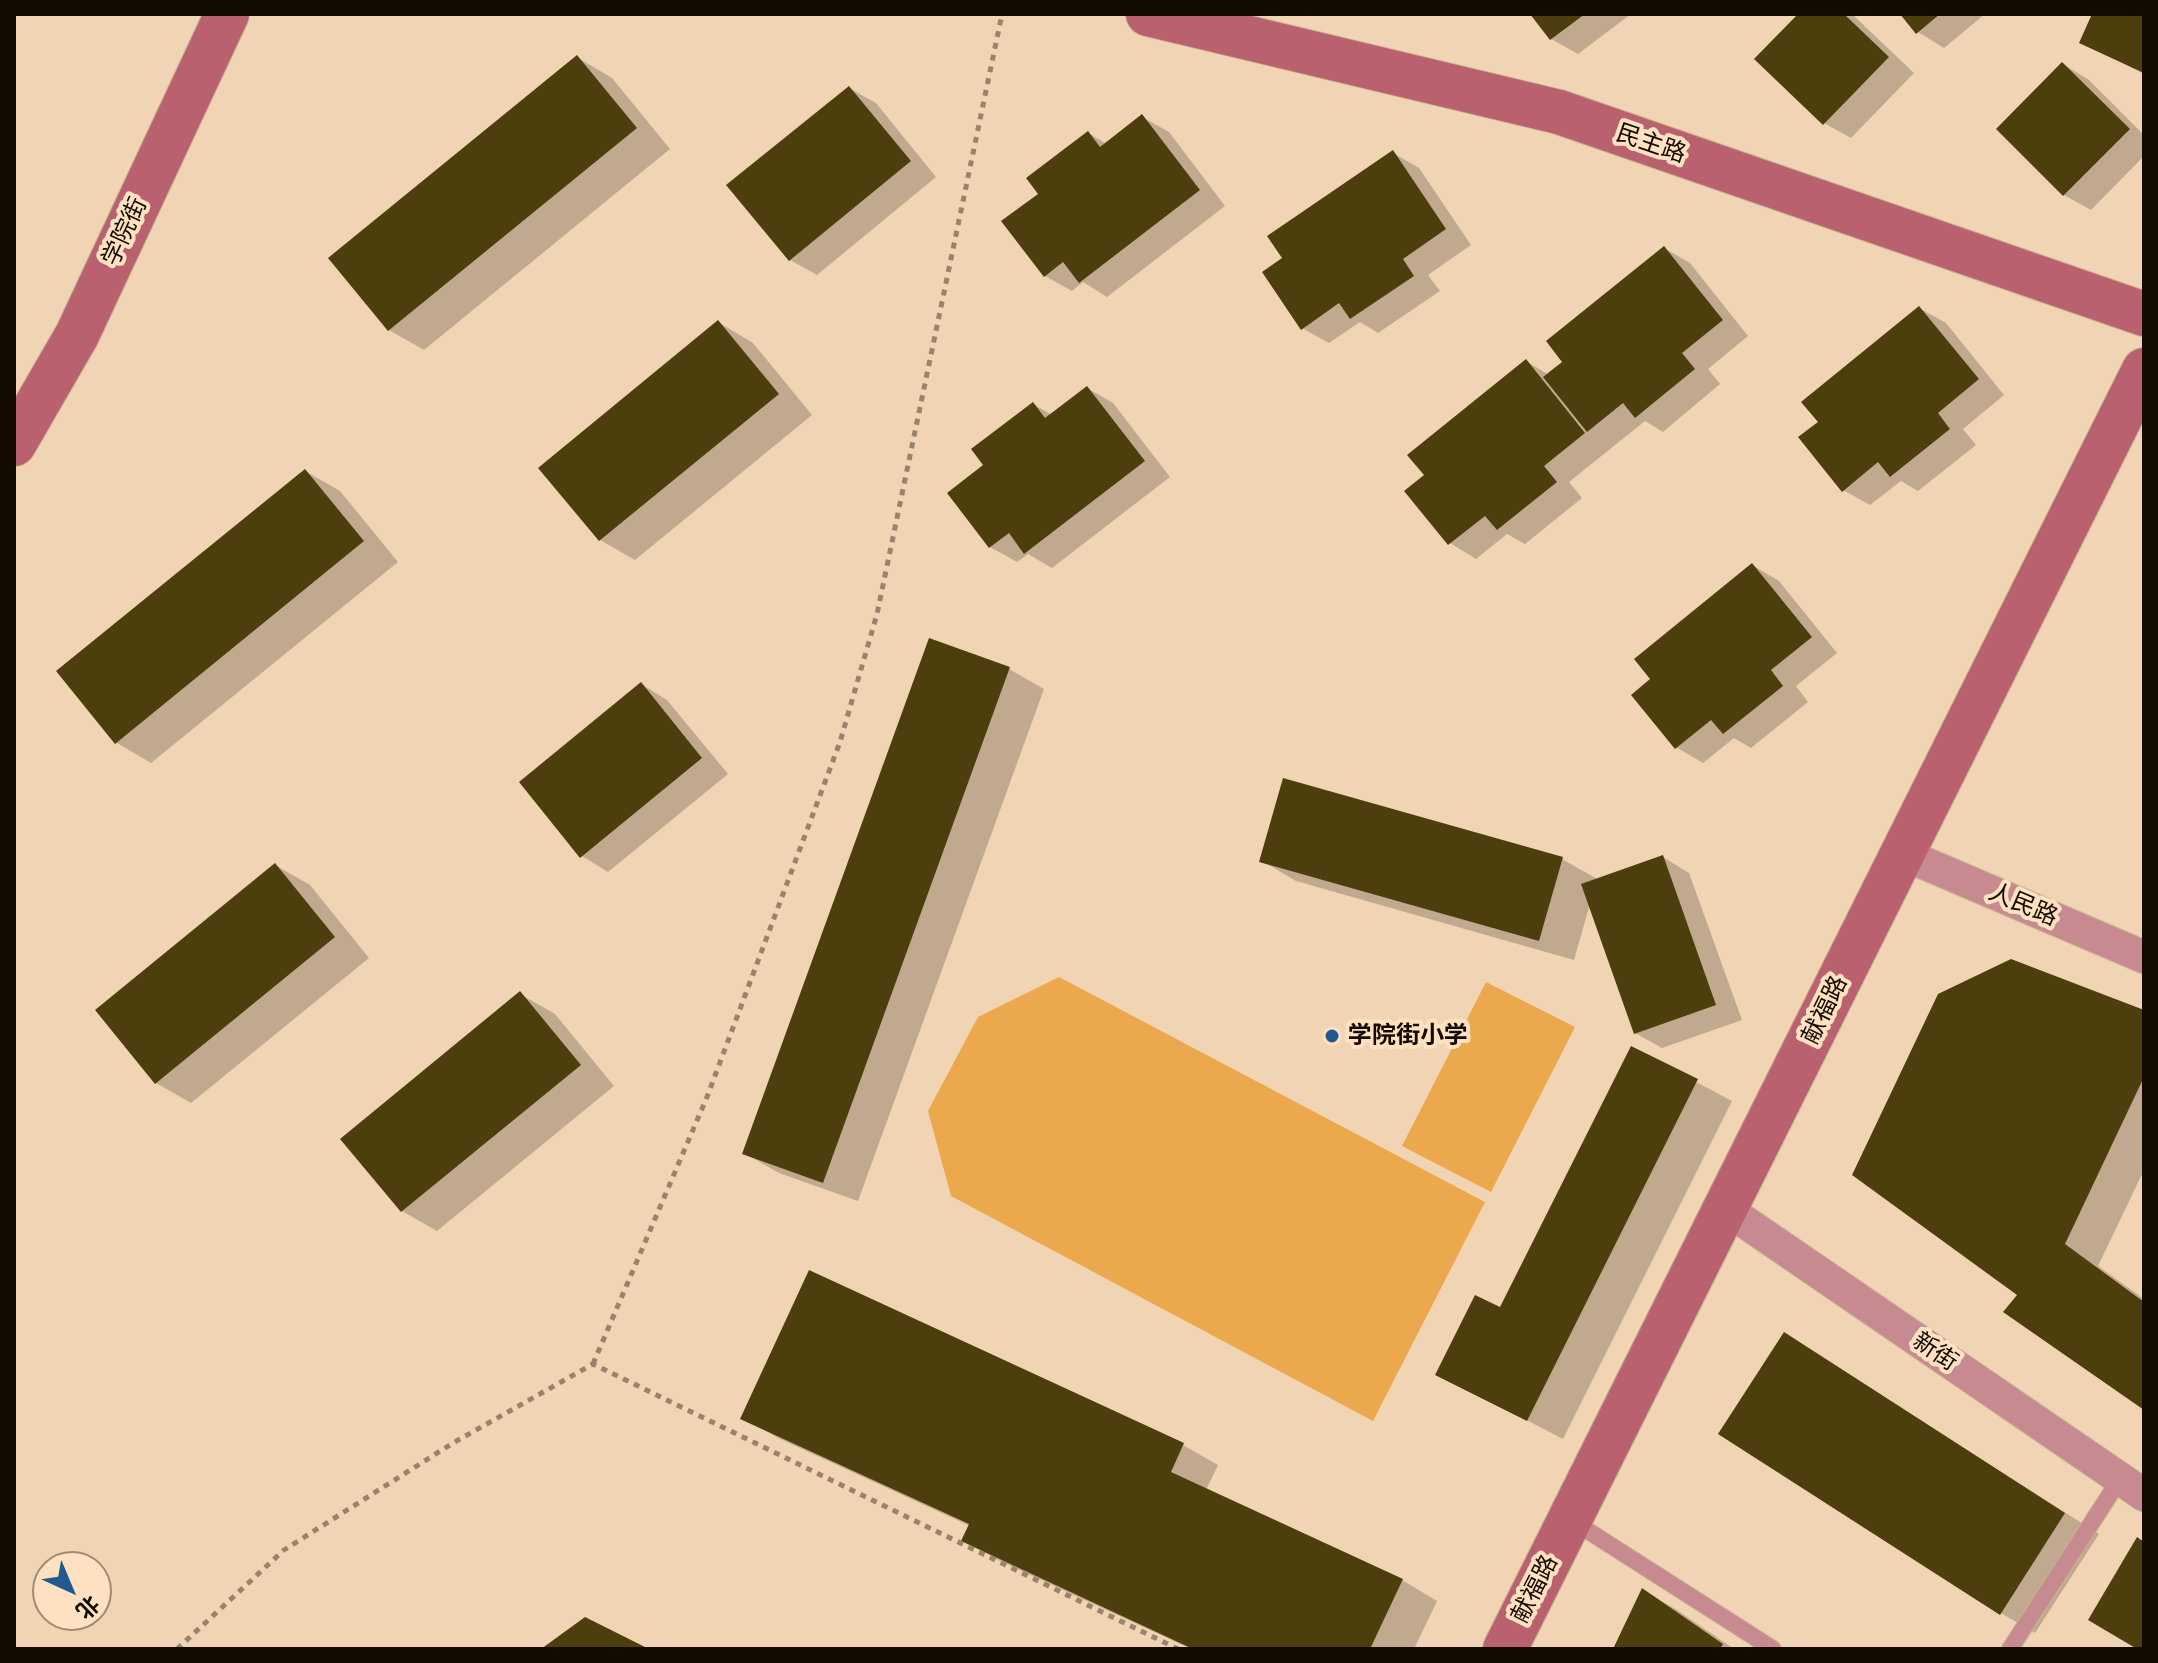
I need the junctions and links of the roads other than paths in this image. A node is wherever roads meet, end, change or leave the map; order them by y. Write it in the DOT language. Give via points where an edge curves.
graph roads {
  1 [pos="227,14"];
  2 [pos="1148,14"];
  3 [pos="2144,314"];
  4 [pos="2144,370"];
  5 [pos="14,444"];
  6 [pos="1903,854"];
  7 [pos="2144,957"];
  8 [pos="1726,1209"];
  9 [pos="2132,1487"];
  10 [pos="1570,1519"];
  11 [pos="1505,1649"];
  12 [pos="1773,1649"];
  13 [pos="2010,1649"];
  1 -- 5 [label="street, 学院街" via="77,335"];
  2 -- 3 [label="street, 民主路" via="1559,112"];
  4 -- 6 [label="street, 献福路"];
  6 -- 7 [label="street, 人民路"];
  6 -- 8 [label="street, 献福路"];
  8 -- 9 [label="street, 新街"];
  8 -- 10 [label="street, 献福路"];
  9 -- 13 [label="lane"];
  10 -- 11 [label="street, 献福路"];
  10 -- 12 [label="lane"];
}
